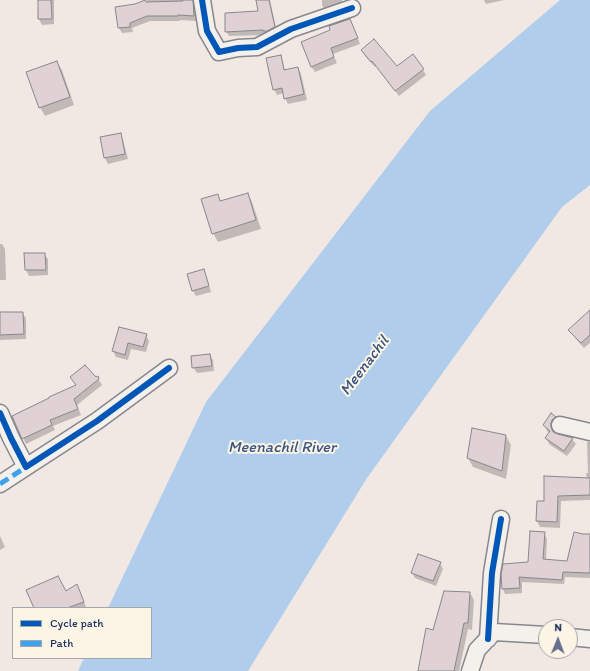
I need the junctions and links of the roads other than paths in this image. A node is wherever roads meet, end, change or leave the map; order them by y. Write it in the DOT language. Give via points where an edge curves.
graph roads {
  1 [pos="202,0"];
  2 [pos="352,8"];
  3 [pos="169,368"];
  4 [pos="0,413"];
  5 [pos="560,425"];
  6 [pos="590,432"];
  7 [pos="26,467"];
  8 [pos="0,484"];
  9 [pos="501,519"];
  10 [pos="538,635"];
  11 [pos="578,638"];
  12 [pos="488,639"];
  13 [pos="590,639"];
  14 [pos="470,671"];
  1 -- 2 [label="street" via="207,30 219,52 257,47 291,29"];
  3 -- 7 [label="street" via="97,421"];
  4 -- 7 [label="street"];
  5 -- 6 [label="street"];
  7 -- 8 [label="street"];
  9 -- 12 [label="street" via="492,574"];
  10 -- 12 [label="street" via="494,632"];
  11 -- 13 [label="street"];
  12 -- 14 [label="street" via="477,650"];
}
